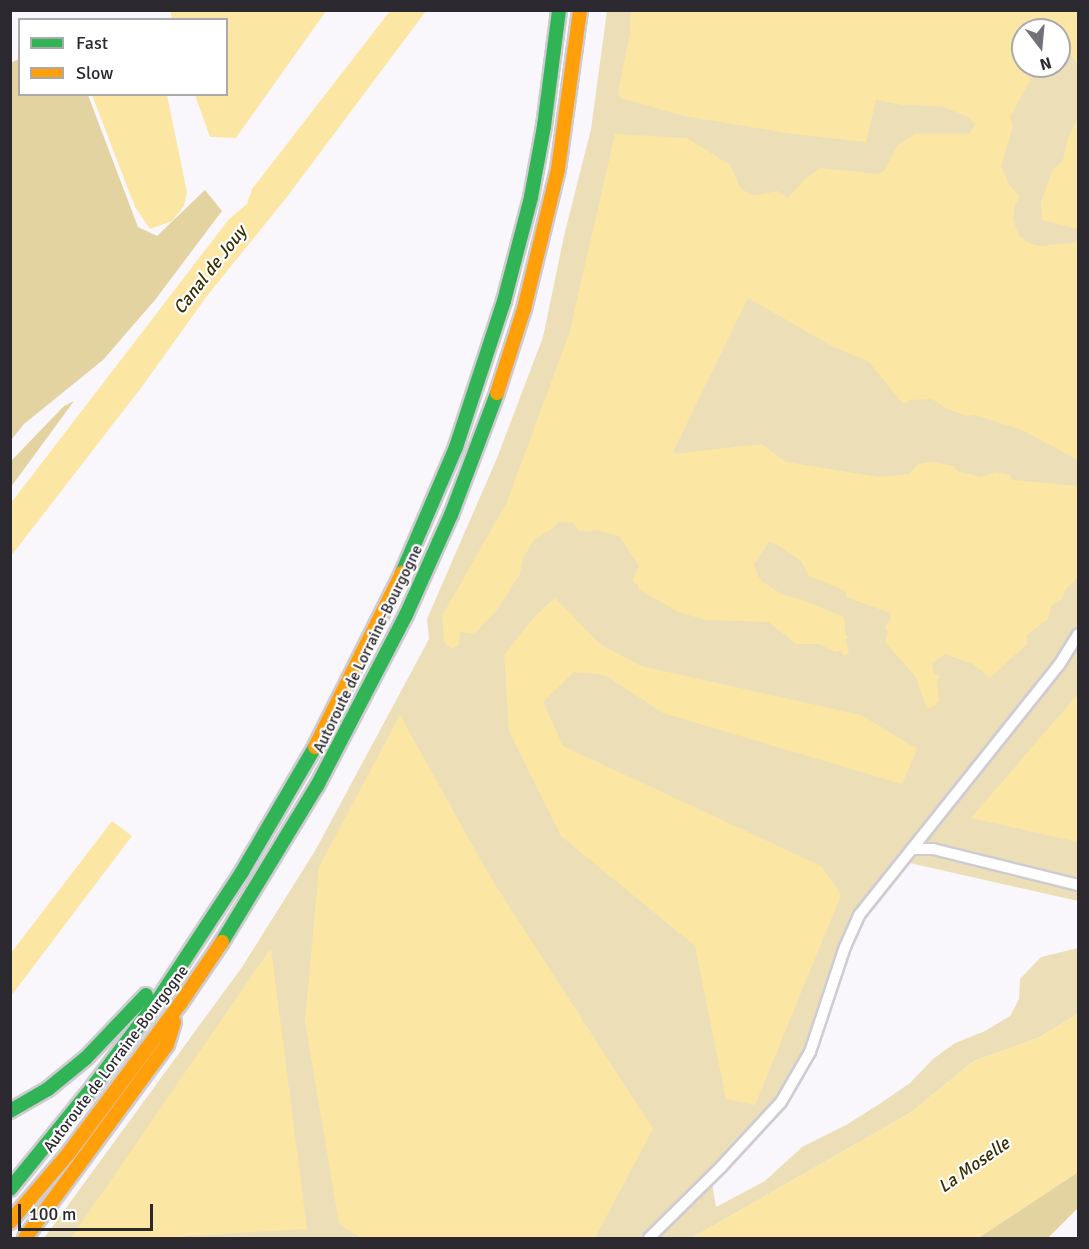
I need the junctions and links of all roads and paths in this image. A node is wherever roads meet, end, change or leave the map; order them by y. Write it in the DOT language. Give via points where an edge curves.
graph roads {
  1 [pos="559,10"];
  2 [pos="580,10"];
  3 [pos="1078,634"];
  4 [pos="912,849"];
  5 [pos="242,872"];
  6 [pos="1078,885"];
  7 [pos="180,1004"];
  8 [pos="10,1111"];
  9 [pos="10,1189"];
  10 [pos="10,1222"];
  11 [pos="25,1239"];
  12 [pos="649,1239"];
  1 -- 5 [label="highway, Autoroute de Lorraine-Bourgogne" via="531,198 504,302 456,447 362,660"];
  2 -- 7 [label="highway, Autoroute de Lorraine-Bourgogne" via="560,159 544,235 506,366 452,515 334,756 257,887"];
  3 -- 4 [label="street" via="1059,665"];
  4 -- 6 [label="street" via="933,849"];
  4 -- 12 [label="street" via="860,914 810,1052 781,1102"];
  5 -- 8 [label="highway" via="120,1026 68,1073"];
  5 -- 9 [label="highway, Autoroute de Lorraine-Bourgogne" via="151,1009 93,1088"];
  7 -- 10 [label="highway, Autoroute de Lorraine-Bourgogne" via="68,1154"];
  7 -- 11 [label="highway" via="166,1045"];
}
